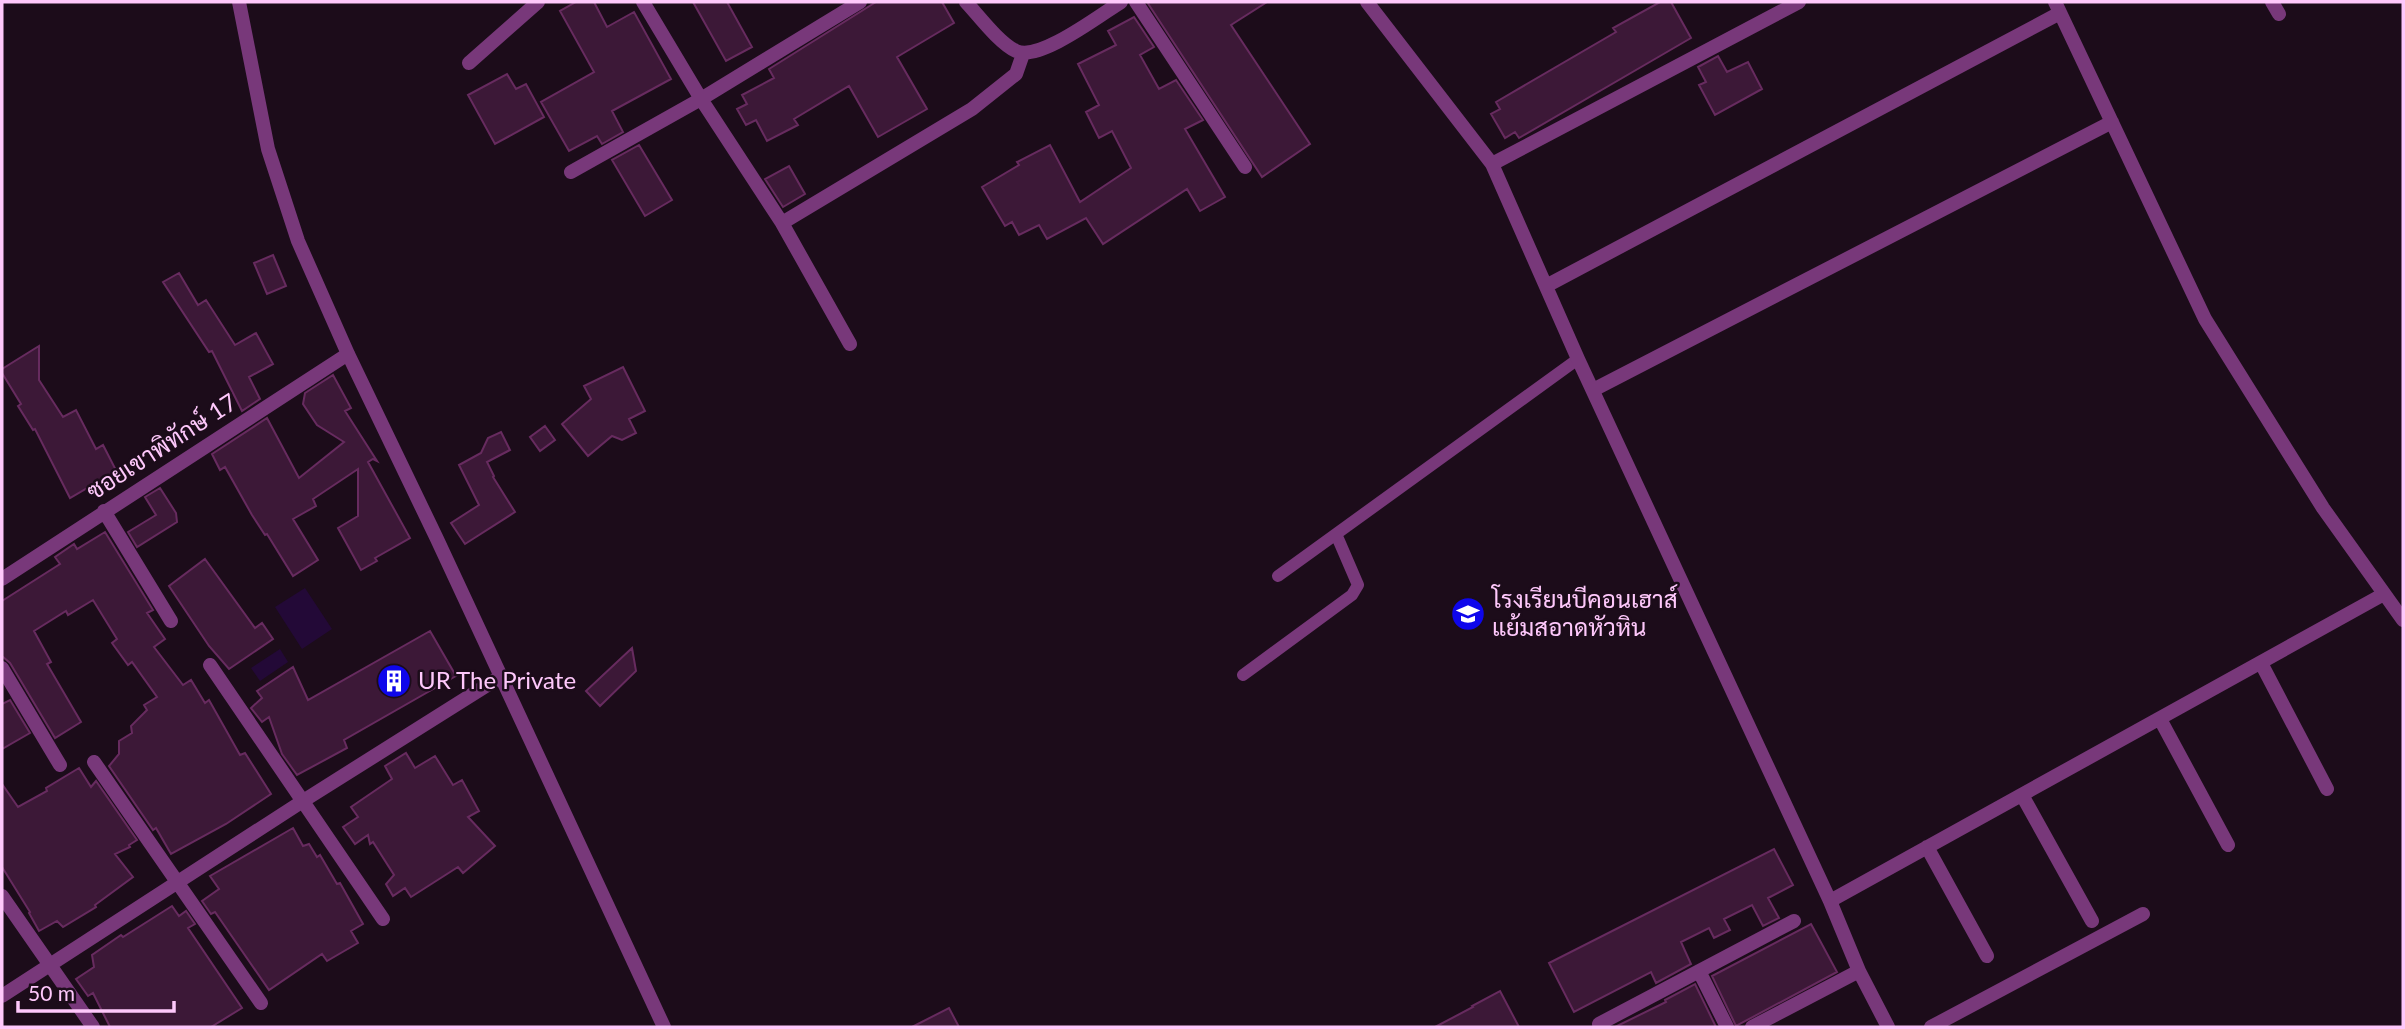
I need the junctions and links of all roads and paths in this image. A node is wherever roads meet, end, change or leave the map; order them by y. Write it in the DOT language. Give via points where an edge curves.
graph roads {
  1 [pos="239,2"];
  2 [pos="537,2"];
  3 [pos="643,2"];
  4 [pos="860,2"];
  5 [pos="966,2"];
  6 [pos="1121,2"];
  7 [pos="1136,2"];
  8 [pos="1367,2"];
  9 [pos="1799,2"];
  10 [pos="2058,7"];
  11 [pos="1023,54"];
  12 [pos="469,63"];
  13 [pos="701,99"];
  14 [pos="2112,122"];
  15 [pos="1492,164"];
  16 [pos="1245,167"];
  17 [pos="571,172"];
  18 [pos="782,223"];
  19 [pos="1546,286"];
  20 [pos="850,344"];
  21 [pos="348,354"];
  22 [pos="1578,359"];
  23 [pos="1593,390"];
  24 [pos="104,512"];
  25 [pos="1336,534"];
  26 [pos="1278,576"];
  27 [pos="2,579"];
  28 [pos="2384,594"];
  29 [pos="2403,620"];
  30 [pos="171,621"];
  31 [pos="2261,663"];
  32 [pos="210,665"];
  33 [pos="2,668"];
  34 [pos="1243,675"];
  35 [pos="500,677"];
  36 [pos="2160,719"];
  37 [pos="94,762"];
  38 [pos="60,765"];
  39 [pos="2327,789"];
  40 [pos="2022,795"];
  41 [pos="303,801"];
  42 [pos="2228,845"];
  43 [pos="1927,847"];
  44 [pos="177,882"];
  45 [pos="2,895"];
  46 [pos="1830,901"];
  47 [pos="2143,914"];
  48 [pos="383,919"];
  49 [pos="1794,921"];
  50 [pos="2092,921"];
  51 [pos="1987,956"];
  52 [pos="51,965"];
  53 [pos="1699,971"];
  54 [pos="1859,971"];
  55 [pos="2,996"];
  56 [pos="261,1003"];
  57 [pos="1599,1024"];
  58 [pos="93,1027"];
  59 [pos="664,1027"];
  60 [pos="1727,1027"];
  61 [pos="1752,1027"];
  62 [pos="1888,1027"];
  63 [pos="1931,1027"];
  1 -- 21 [label="street" via="268,149 298,241"];
  2 -- 12 [label="street"];
  3 -- 13 [label="street"];
  4 -- 13 [label="street"];
  5 -- 11 [label="street" via="1014,51"];
  6 -- 11 [label="street" via="1045,49"];
  7 -- 16 [label="street"];
  8 -- 15 [label="street"];
  9 -- 15 [label="street"];
  10 -- 14 [label="street"];
  10 -- 19 [label="street"];
  11 -- 18 [label="street" via="1016,74 972,109"];
  13 -- 17 [label="street"];
  13 -- 18 [label="street"];
  14 -- 23 [label="street"];
  14 -- 28 [label="street" via="2205,319 2323,508"];
  15 -- 19 [label="street"];
  18 -- 20 [label="street"];
  19 -- 22 [label="street"];
  21 -- 24 [label="street, ซอยเขาพิทักษ์ 17"];
  21 -- 35 [label="street"];
  22 -- 23 [label="street"];
  22 -- 25 [label="lane"];
  23 -- 46 [label="street"];
  24 -- 27 [label="street, ซอยเขาพิทักษ์ 17"];
  24 -- 30 [label="street"];
  25 -- 26 [label="lane"];
  25 -- 34 [label="lane" via="1358,585 1352,595"];
  28 -- 29 [label="street"];
  28 -- 31 [label="street"];
  31 -- 36 [label="street"];
  31 -- 39 [label="street"];
  32 -- 41 [label="street"];
  33 -- 38 [label="street"];
  35 -- 41 [label="street"];
  35 -- 59 [label="street"];
  36 -- 40 [label="street"];
  36 -- 42 [label="street"];
  37 -- 44 [label="street"];
  40 -- 43 [label="street"];
  40 -- 50 [label="street"];
  41 -- 44 [label="street"];
  41 -- 48 [label="street"];
  43 -- 46 [label="street"];
  43 -- 51 [label="street"];
  44 -- 52 [label="street"];
  44 -- 56 [label="street"];
  45 -- 52 [label="street"];
  46 -- 54 [label="street"];
  47 -- 63 [label="street"];
  49 -- 53 [label="street"];
  52 -- 55 [label="street"];
  52 -- 58 [label="street"];
  53 -- 57 [label="street"];
  53 -- 60 [label="street"];
  54 -- 61 [label="street"];
  54 -- 62 [label="street"];
}
